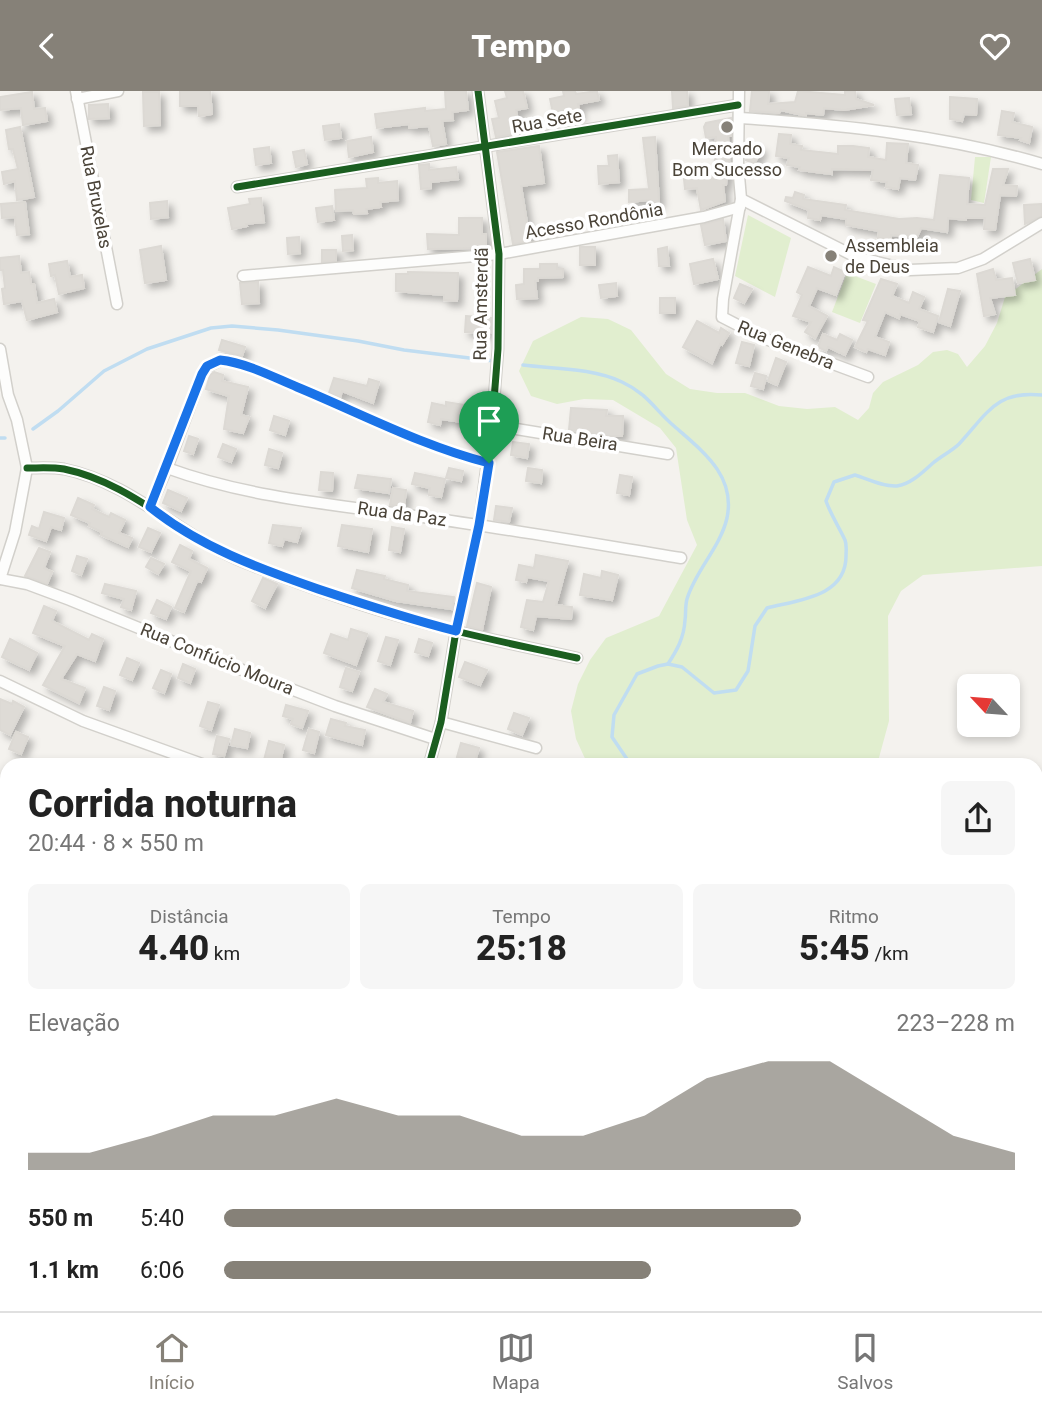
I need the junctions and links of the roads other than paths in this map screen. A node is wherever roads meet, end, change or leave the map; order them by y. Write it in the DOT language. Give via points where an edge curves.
graph roads {
  1 [pos="118,91"];
  2 [pos="478,91"];
  3 [pos="739,91"];
  4 [pos="77,95"];
  5 [pos="738,105"];
  6 [pos="740,118"];
  7 [pos="487,147"];
  8 [pos="1042,164"];
  9 [pos="237,187"];
  10 [pos="740,203"];
  11 [pos="1042,223"];
  12 [pos="499,254"];
  13 [pos="243,276"];
  14 [pos="117,304"];
  15 [pos="0,349"];
  16 [pos="868,377"];
  17 [pos="492,425"];
  18 [pos="668,454"];
  19 [pos="489,463"];
  20 [pos="27,468"];
  21 [pos="167,468"];
  22 [pos="150,507"];
  23 [pos="479,525"];
  24 [pos="681,558"];
  25 [pos="0,579"];
  26 [pos="456,631"];
  27 [pos="577,658"];
  28 [pos="0,681"];
  29 [pos="441,722"];
  30 [pos="435,739"];
  31 [pos="537,748"];
  32 [pos="186,758"];
  33 [pos="431,758"];
  1 -- 4 [label="street"];
  2 -- 7 [label="street, Rua Amsterdã"];
  3 -- 5 [label="street, Rua Genebra"];
  4 -- 14 [label="street, Rua Bruxelas"];
  5 -- 6 [label="street, Rua Genebra"];
  5 -- 7 [label="street, Rua Sete"];
  6 -- 8 [label="street" via="906,134"];
  6 -- 10 [label="street, Rua Genebra"];
  7 -- 9 [label="street, Rua Sete"];
  7 -- 12 [label="street, Rua Amsterdã"];
  10 -- 11 [label="street" via="856,257 910,270 958,268 983,259"];
  10 -- 12 [label="street, Acesso Rondônia" via="704,217"];
  10 -- 16 [label="street, Rua Genebra" via="722,317 763,338"];
  12 -- 13 [label="street, Acesso Rondônia"];
  12 -- 17 [label="street, Rua Amsterdã"];
  15 -- 20 [label="street"];
  17 -- 18 [label="street, Rua Beira"];
  17 -- 19 [label="street, Rua Amsterdã"];
  19 -- 21 [label="street" via="438,449 270,376 220,360 202,374"];
  19 -- 23 [label="street, Rua Amsterdã"];
  20 -- 22 [label="street" via="62,469 96,478"];
  20 -- 25 [label="street"];
  21 -- 22 [label="street"];
  21 -- 23 [label="street, Rua da Paz" via="249,492"];
  22 -- 26 [label="street" via="204,544 243,562"];
  23 -- 24 [label="street, Rua da Paz"];
  23 -- 26 [label="street, Rua Amsterdã"];
  25 -- 30 [label="street, Rua Confúcio Moura" via="60,596 257,677"];
  26 -- 27 [label="street"];
  26 -- 29 [label="street, Rua Amsterdã"];
  28 -- 32 [label="street" via="83,721"];
  29 -- 30 [label="street, Rua Amsterdã"];
  29 -- 31 [label="street"];
  30 -- 33 [label="street, Rua Amsterdã"];
}
